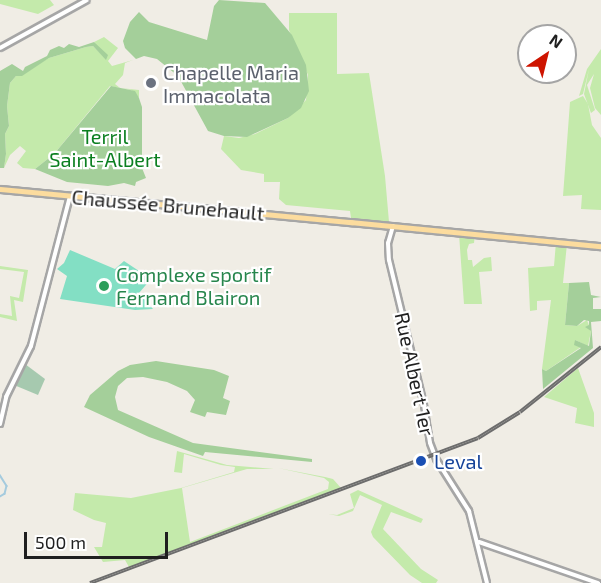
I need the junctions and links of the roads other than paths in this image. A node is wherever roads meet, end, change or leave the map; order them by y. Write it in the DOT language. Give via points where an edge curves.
graph roads {
  1 [pos="87,0"];
  2 [pos="75,3"];
  3 [pos="0,48"];
  4 [pos="0,189"];
  5 [pos="70,196"];
  6 [pos="392,225"];
  7 [pos="601,246"];
  8 [pos="0,424"];
  9 [pos="479,542"];
  10 [pos="487,583"];
  11 [pos="598,583"];
  1 -- 2 [label="street"];
  2 -- 3 [label="street"];
  4 -- 5 [label="main road, Chaussée Brunehault"];
  5 -- 6 [label="main road, Chaussée Brunehault"];
  5 -- 8 [label="street" via="31,345 11,387"];
  6 -- 7 [label="main road, Chaussée Brunehault"];
  6 -- 9 [label="street, Rue Albert 1er" via="387,250 430,444 469,511"];
  9 -- 10 [label="street, Rue Albert 1er"];
  9 -- 11 [label="street"];
}
